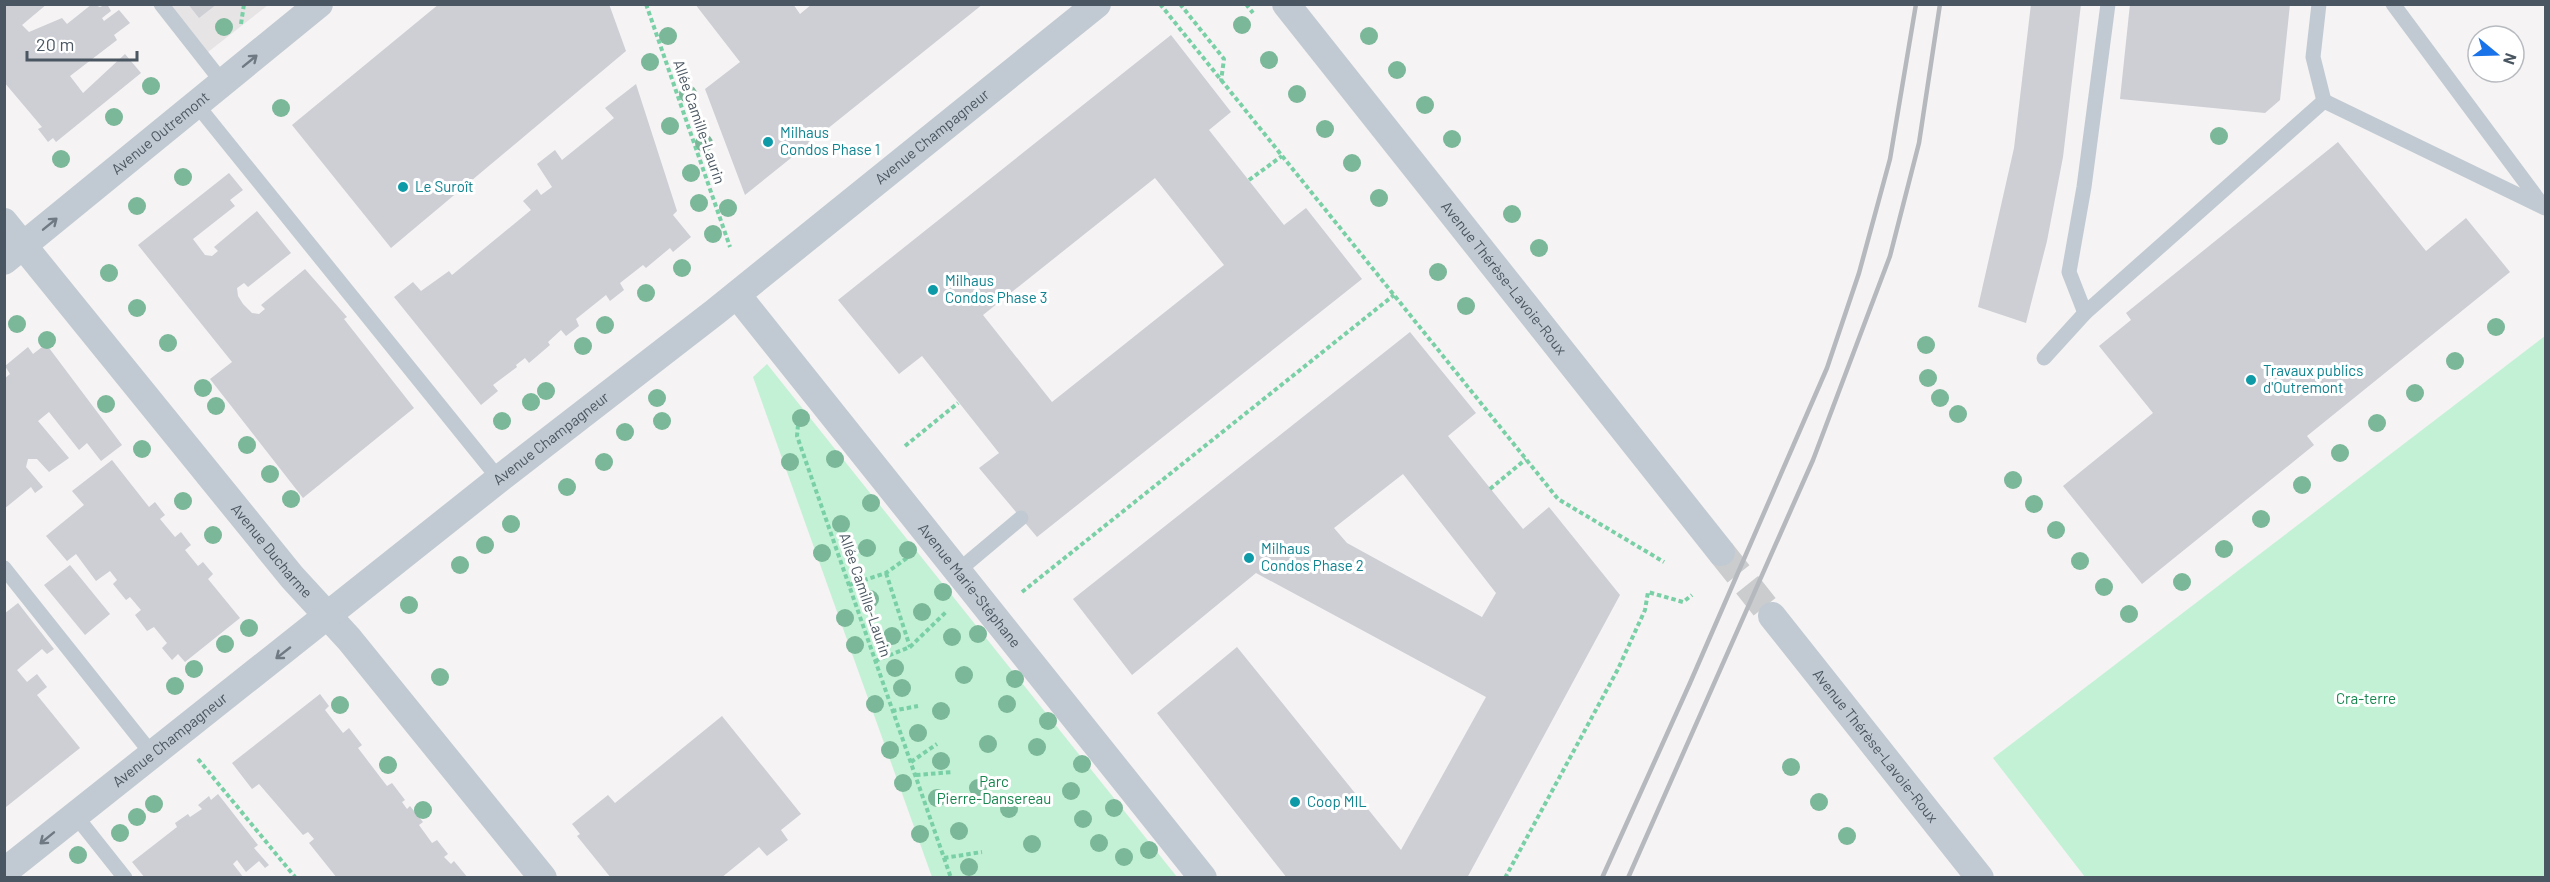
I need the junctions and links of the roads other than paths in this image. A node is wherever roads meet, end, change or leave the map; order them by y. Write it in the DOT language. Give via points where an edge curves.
graph roads {
  1 [pos="161,4"];
  2 [pos="319,4"];
  3 [pos="1097,4"];
  4 [pos="1286,4"];
  5 [pos="2108,4"];
  6 [pos="2319,4"];
  7 [pos="2393,4"];
  8 [pos="223,82"];
  9 [pos="2324,101"];
  10 [pos="197,105"];
  11 [pos="2545,208"];
  12 [pos="4,222"];
  13 [pos="14,254"];
  14 [pos="737,295"];
  15 [pos="2085,313"];
  16 [pos="2044,358"];
  17 [pos="499,479"];
  18 [pos="1022,518"];
  19 [pos="1720,552"];
  20 [pos="4,568"];
  21 [pos="959,570"];
  22 [pos="10,585"];
  23 [pos="328,616"];
  24 [pos="1772,616"];
  25 [pos="152,754"];
  26 [pos="75,815"];
  27 [pos="4,872"];
  28 [pos="125,878"];
  29 [pos="543,878"];
  30 [pos="1203,878"];
  31 [pos="1980,878"];
  1 -- 8 [label="lane"];
  8 -- 2 [label="street, Avenue Outremont, one-way"];
  3 -- 14 [label="street, Avenue Champagneur"];
  4 -- 19 [label="street, Avenue Thérèse-Lavoie-Roux"];
  5 -- 15 [label="lane" via="2069,272"];
  6 -- 9 [label="lane" via="2313,57"];
  7 -- 11 [label="lane"];
  8 -- 10 [label="street, Avenue Outremont"];
  9 -- 11 [label="lane"];
  9 -- 15 [label="lane"];
  13 -- 10 [label="street, Avenue Outremont, one-way"];
  10 -- 17 [label="lane"];
  12 -- 13 [label="street, Avenue Ducharme"];
  13 -- 23 [label="street, Avenue Ducharme"];
  14 -- 17 [label="street, Avenue Champagneur"];
  14 -- 21 [label="street, Avenue Marie-Stéphane"];
  15 -- 16 [label="lane"];
  17 -- 23 [label="street, Avenue Champagneur"];
  18 -- 21 [label="lane"];
  20 -- 22 [label="lane"];
  21 -- 30 [label="street, Avenue Marie-Stéphane"];
  22 -- 25 [label="lane"];
  23 -- 25 [label="street, Avenue Champagneur, one-way"];
  23 -- 29 [label="street, Avenue Ducharme"];
  24 -- 31 [label="street, Avenue Thérèse-Lavoie-Roux"];
  25 -- 26 [label="street, Avenue Champagneur"];
  26 -- 27 [label="street, Avenue Champagneur, one-way"];
  26 -- 28 [label="lane"];
}
